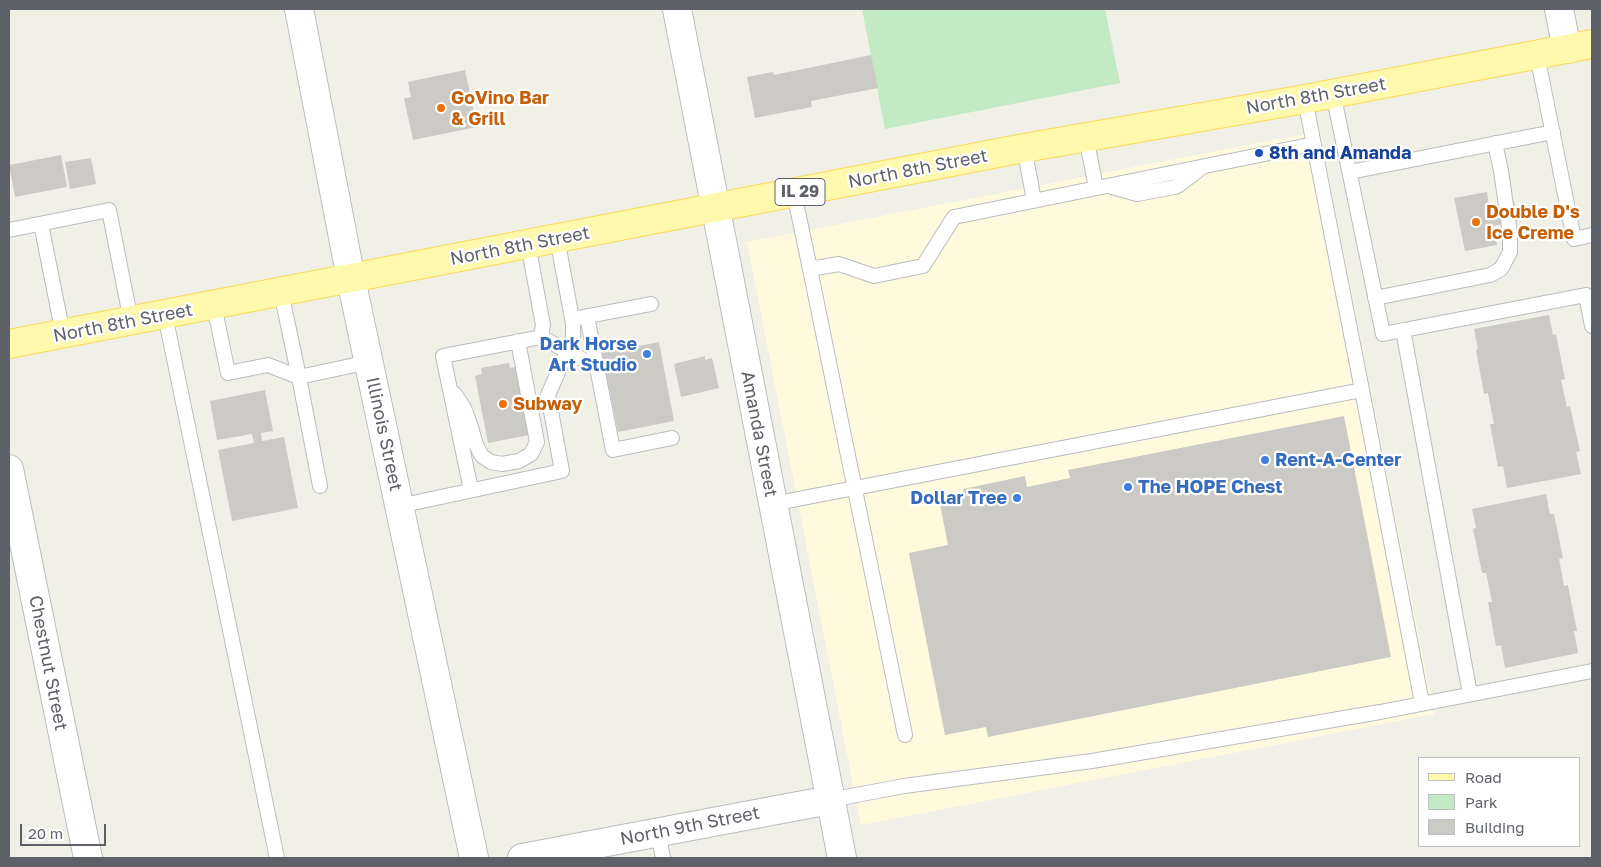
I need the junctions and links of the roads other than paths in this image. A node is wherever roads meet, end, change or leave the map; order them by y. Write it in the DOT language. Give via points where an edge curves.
graph roads {
  1 [pos="299,9"];
  2 [pos="677,9"];
  3 [pos="1559,9"];
  4 [pos="1580,46"];
  5 [pos="1537,55"];
  6 [pos="1333,93"];
  7 [pos="1305,98"];
  8 [pos="1553,132"];
  9 [pos="1086,137"];
  10 [pos="1495,143"];
  11 [pos="1314,144"];
  12 [pos="1024,148"];
  13 [pos="1350,172"];
  14 [pos="1101,187"];
  15 [pos="794,193"];
  16 [pos="1034,200"];
  17 [pos="715,208"];
  18 [pos="40,224"];
  19 [pos="9,230"];
  20 [pos="1592,235"];
  21 [pos="557,238"];
  22 [pos="528,244"];
  23 [pos="810,269"];
  24 [pos="351,279"];
  25 [pos="281,292"];
  26 [pos="1375,298"];
  27 [pos="651,304"];
  28 [pos="214,305"];
  29 [pos="165,314"];
  30 [pos="587,316"];
  31 [pos="572,319"];
  32 [pos="131,321"];
  33 [pos="1592,326"];
  34 [pos="1403,330"];
  35 [pos="64,334"];
  36 [pos="541,336"];
  37 [pos="518,341"];
  38 [pos="9,344"];
  39 [pos="567,351"];
  40 [pos="368,362"];
  41 [pos="597,367"];
  42 [pos="299,377"];
  43 [pos="450,385"];
  44 [pos="1362,390"];
  45 [pos="672,438"];
  46 [pos="9,468"];
  47 [pos="320,486"];
  48 [pos="855,488"];
  49 [pos="471,490"];
  50 [pos="772,504"];
  51 [pos="399,506"];
  52 [pos="1592,670"];
  53 [pos="1470,694"];
  54 [pos="1422,703"];
  55 [pos="905,735"];
  56 [pos="830,800"];
  57 [pos="660,845"];
  58 [pos="88,858"];
  59 [pos="277,858"];
  60 [pos="474,858"];
  61 [pos="522,858"];
  62 [pos="842,858"];
  1 -- 24 [label="street, Illinois Street"];
  2 -- 17 [label="street, Amanda Street"];
  3 -- 4 [label="street"];
  4 -- 5 [label="main road, North 8th Street / IL 29"];
  5 -- 6 [label="main road, North 8th Street / IL 29"];
  5 -- 8 [label="lane"];
  6 -- 7 [label="main road, North 8th Street / IL 29"];
  6 -- 13 [label="lane"];
  7 -- 9 [label="main road, North 8th Street / IL 29"];
  7 -- 11 [label="lane"];
  8 -- 10 [label="lane"];
  8 -- 20 [label="lane" via="1574,239"];
  9 -- 12 [label="main road, North 8th Street / IL 29"];
  9 -- 14 [label="lane"];
  10 -- 13 [label="lane"];
  10 -- 26 [label="lane" via="1510,233 1510,252 1501,269 1490,275"];
  11 -- 14 [label="lane"];
  11 -- 44 [label="lane"];
  12 -- 15 [label="main road, North 8th Street / IL 29"];
  12 -- 16 [label="lane"];
  13 -- 26 [label="lane"];
  14 -- 16 [label="lane"];
  15 -- 17 [label="main road, North 8th Street / IL 29"];
  15 -- 23 [label="lane"];
  16 -- 23 [label="lane" via="954,217 923,266 874,276 839,264"];
  17 -- 21 [label="main road, North 8th Street / IL 29"];
  17 -- 50 [label="street, Amanda Street"];
  18 -- 19 [label="lane"];
  18 -- 32 [label="lane" via="109,210"];
  18 -- 35 [label="lane"];
  21 -- 22 [label="main road, North 8th Street / IL 29"];
  21 -- 31 [label="lane"];
  22 -- 24 [label="main road, North 8th Street / IL 29"];
  22 -- 36 [label="lane" via="544,325"];
  23 -- 48 [label="lane"];
  24 -- 25 [label="main road, North 8th Street / IL 29"];
  24 -- 40 [label="street, Illinois Street"];
  25 -- 28 [label="main road, North 8th Street / IL 29"];
  25 -- 42 [label="lane"];
  26 -- 34 [label="lane" via="1382,334"];
  27 -- 30 [label="lane"];
  28 -- 29 [label="main road, North 8th Street / IL 29"];
  28 -- 42 [label="lane" via="228,373 268,365"];
  29 -- 32 [label="main road, North 8th Street / IL 29"];
  29 -- 59 [label="lane"];
  30 -- 31 [label="lane"];
  30 -- 41 [label="lane"];
  31 -- 39 [label="lane" via="573,338"];
  32 -- 35 [label="main road, North 8th Street / IL 29"];
  33 -- 34 [label="lane" via="1586,295"];
  34 -- 53 [label="lane"];
  35 -- 38 [label="main road, North 8th Street / IL 29"];
  36 -- 37 [label="lane"];
  36 -- 39 [label="lane"];
  37 -- 43 [label="lane" via="444,356"];
  37 -- 43 [label="lane" via="537,442 531,454 519,461 502,464 482,456 464,408"];
  39 -- 41 [label="lane"];
  39 -- 49 [label="lane" via="548,395 562,471"];
  40 -- 42 [label="lane"];
  40 -- 51 [label="street, Illinois Street"];
  41 -- 45 [label="lane" via="614,450"];
  42 -- 47 [label="lane"];
  43 -- 49 [label="lane"];
  44 -- 48 [label="lane"];
  44 -- 54 [label="lane"];
  46 -- 58 [label="street, Chestnut Street"];
  48 -- 50 [label="lane"];
  48 -- 55 [label="lane"];
  49 -- 51 [label="lane"];
  50 -- 56 [label="street, Amanda Street"];
  51 -- 60 [label="street, Illinois Street"];
  52 -- 53 [label="lane"];
  53 -- 54 [label="lane"];
  54 -- 56 [label="lane" via="1092,761 904,786"];
  56 -- 57 [label="street, North 9th Street"];
  56 -- 62 [label="street, Amanda Street"];
  57 -- 61 [label="street, North 9th Street"];
}
